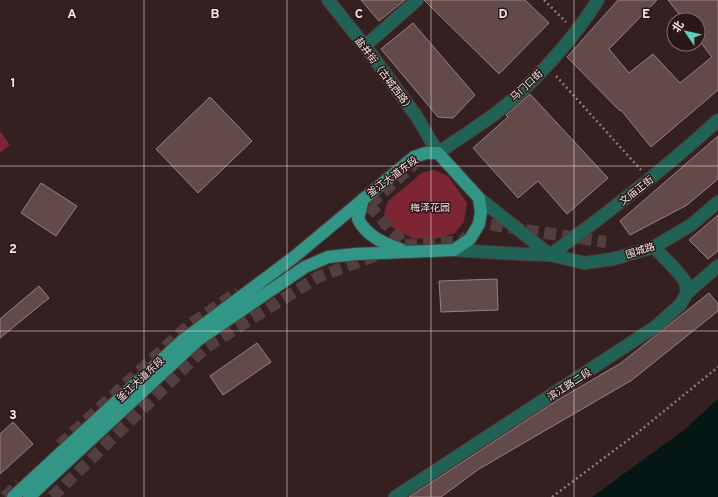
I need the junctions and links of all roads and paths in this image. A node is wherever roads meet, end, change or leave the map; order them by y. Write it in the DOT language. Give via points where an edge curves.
graph roads {
  1 [pos="328,0"];
  2 [pos="416,0"];
  3 [pos="544,0"];
  4 [pos="598,0"];
  5 [pos="575,31"];
  6 [pos="365,46"];
  7 [pos="547,66"];
  8 [pos="718,120"];
  9 [pos="438,153"];
  10 [pos="649,180"];
  11 [pos="479,198"];
  12 [pos="363,199"];
  13 [pos="718,202"];
  14 [pos="654,247"];
  15 [pos="454,250"];
  16 [pos="408,253"];
  17 [pos="550,254"];
  18 [pos="718,266"];
  19 [pos="687,293"];
  20 [pos="718,367"];
  21 [pos="13,497"];
  22 [pos="29,497"];
  23 [pos="395,497"];
  24 [pos="552,497"];
  1 -- 6 [label="street, 盐井街（古城西路）"];
  2 -- 6 [label="street"];
  3 -- 5 [label="path"];
  4 -- 5 [label="street, 马门口街"];
  5 -- 7 [label="street, 马门口街"];
  6 -- 9 [label="street, 盐井街（古城西路）" via="417,117"];
  7 -- 9 [label="street, 马门口街" via="501,109"];
  7 -- 10 [label="path"];
  8 -- 10 [label="street, 文庙正街"];
  9 -- 11 [label="main road"];
  9 -- 12 [label="main road, 釜江大道东段" via="426,153 414,158"];
  10 -- 17 [label="street, 文庙正街"];
  11 -- 15 [label="main road" via="479,224 470,239"];
  11 -- 17 [label="street"];
  12 -- 16 [label="main road" via="358,219 363,229 373,237"];
  12 -- 21 [label="main road, 釜江大道东段" via="294,257 183,340"];
  13 -- 14 [label="street, 围城路" via="691,225"];
  14 -- 17 [label="street, 围城路" via="613,259 586,263"];
  14 -- 19 [label="street" via="685,281"];
  15 -- 16 [label="main road, 釜江大道东段"];
  15 -- 17 [label="street"];
  16 -- 22 [label="main road, 釜江大道东段" via="328,257 305,267 198,340"];
  18 -- 19 [label="street, 滨江路二段"];
  19 -- 23 [label="street, 滨江路二段" via="680,305 655,327"];
  20 -- 24 [label="path" via="636,434"];
}
